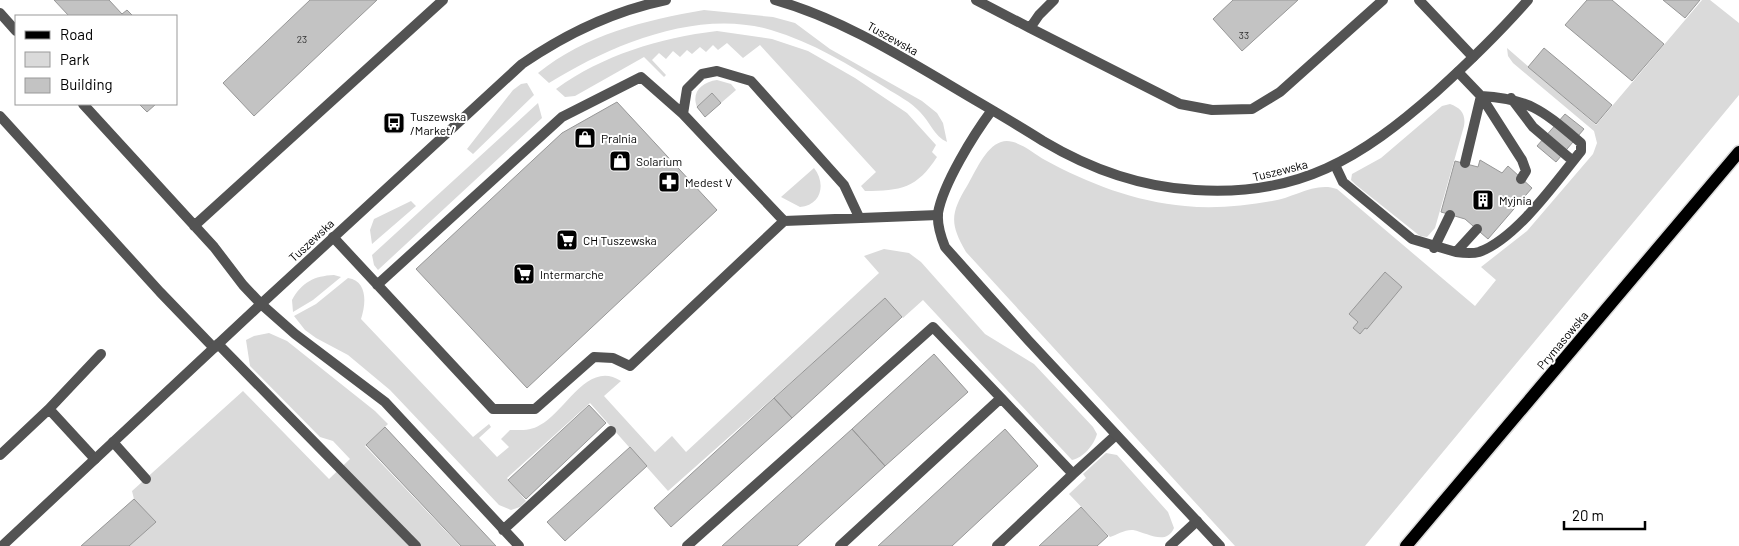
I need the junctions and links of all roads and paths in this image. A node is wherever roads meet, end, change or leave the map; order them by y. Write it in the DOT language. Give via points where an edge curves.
graph roads {
  1 [pos="443,0"];
  2 [pos="666,0"];
  3 [pos="775,0"];
  4 [pos="976,0"];
  5 [pos="1054,0"];
  6 [pos="1382,0"];
  7 [pos="1419,0"];
  8 [pos="1528,0"];
  9 [pos="636,3"];
  10 [pos="0,13"];
  11 [pos="1030,28"];
  12 [pos="15,30"];
  13 [pos="1473,57"];
  14 [pos="1458,72"];
  15 [pos="1480,96"];
  16 [pos="1510,98"];
  17 [pos="84,105"];
  18 [pos="992,110"];
  19 [pos="683,114"];
  20 [pos="0,116"];
  21 [pos="1739,152"];
  22 [pos="1573,161"];
  23 [pos="1465,163"];
  24 [pos="1335,165"];
  25 [pos="1522,178"];
  26 [pos="938,215"];
  27 [pos="1450,215"];
  28 [pos="859,217"];
  29 [pos="784,221"];
  30 [pos="194,226"];
  31 [pos="1477,229"];
  32 [pos="333,237"];
  33 [pos="1434,248"];
  34 [pos="1456,252"];
  35 [pos="376,285"];
  36 [pos="261,304"];
  37 [pos="216,346"];
  38 [pos="101,354"];
  39 [pos="1001,398"];
  40 [pos="49,409"];
  41 [pos="611,432"];
  42 [pos="1116,435"];
  43 [pos="113,442"];
  44 [pos="0,455"];
  45 [pos="95,458"];
  46 [pos="1073,474"];
  47 [pos="146,479"];
  48 [pos="1197,521"];
  49 [pos="503,530"];
  50 [pos="2,546"];
  51 [pos="416,546"];
  52 [pos="519,546"];
  53 [pos="687,546"];
  54 [pos="840,546"];
  55 [pos="997,546"];
  56 [pos="1170,546"];
  57 [pos="1220,546"];
  58 [pos="1406,546"];
  1 -- 30 [label="street"];
  2 -- 9 [label="street, Tuszewska"];
  3 -- 18 [label="street, Tuszewska" via="851,29"];
  4 -- 11 [label="street"];
  5 -- 11 [label="street"];
  6 -- 11 [label="street" via="1280,92 1252,109 1212,110 1180,104"];
  7 -- 13 [label="street"];
  8 -- 13 [label="street, Tuszewska"];
  9 -- 32 [label="street, Tuszewska" via="571,34 522,64"];
  10 -- 12 [label="street"];
  13 -- 14 [label="street, Tuszewska"];
  14 -- 15 [label="street"];
  14 -- 24 [label="street, Tuszewska" via="1383,136"];
  15 -- 16 [label="street"];
  15 -- 23 [label="street"];
  15 -- 25 [label="street" via="1522,160 1526,171"];
  16 -- 22 [label="street" via="1533,127"];
  16 -- 22 [label="street" via="1543,111 1581,142 1581,151"];
  17 -- 30 [label="street"];
  18 -- 24 [label="street, Tuszewska" via="1095,167 1158,186 1226,192 1252,190 1291,182"];
  18 -- 26 [label="street" via="944,191"];
  19 -- 28 [label="street" via="687,89 702,74 717,71 751,81 844,185"];
  19 -- 29 [label="street"];
  19 -- 35 [label="street" via="641,77 562,116"];
  20 -- 37 [label="street" via="160,292"];
  21 -- 58 [label="main road, Prymasowska"];
  22 -- 34 [label="street" via="1497,244 1477,253"];
  24 -- 33 [label="street" via="1343,182 1396,227 1412,240"];
  26 -- 28 [label="street"];
  26 -- 42 [label="street" via="940,234 951,256"];
  27 -- 33 [label="street"];
  28 -- 29 [label="street"];
  29 -- 35 [label="street" via="630,366 613,358 594,357 536,408 493,410"];
  30 -- 36 [label="street"];
  31 -- 34 [label="street"];
  32 -- 35 [label="street"];
  32 -- 36 [label="street, Tuszewska"];
  33 -- 34 [label="street"];
  36 -- 37 [label="street, Tuszewska"];
  36 -- 49 [label="street" via="294,334 385,402"];
  37 -- 43 [label="street, Tuszewska"];
  37 -- 51 [label="street"];
  38 -- 40 [label="street"];
  39 -- 46 [label="street"];
  39 -- 53 [label="street" via="933,327"];
  39 -- 54 [label="street"];
  40 -- 44 [label="street"];
  40 -- 45 [label="street"];
  41 -- 49 [label="street"];
  42 -- 46 [label="street"];
  42 -- 48 [label="street"];
  43 -- 45 [label="street, Tuszewska"];
  43 -- 47 [label="street"];
  45 -- 50 [label="street, Tuszewska"];
  46 -- 55 [label="street"];
  48 -- 56 [label="street"];
  48 -- 57 [label="street"];
  49 -- 52 [label="street"];
}
